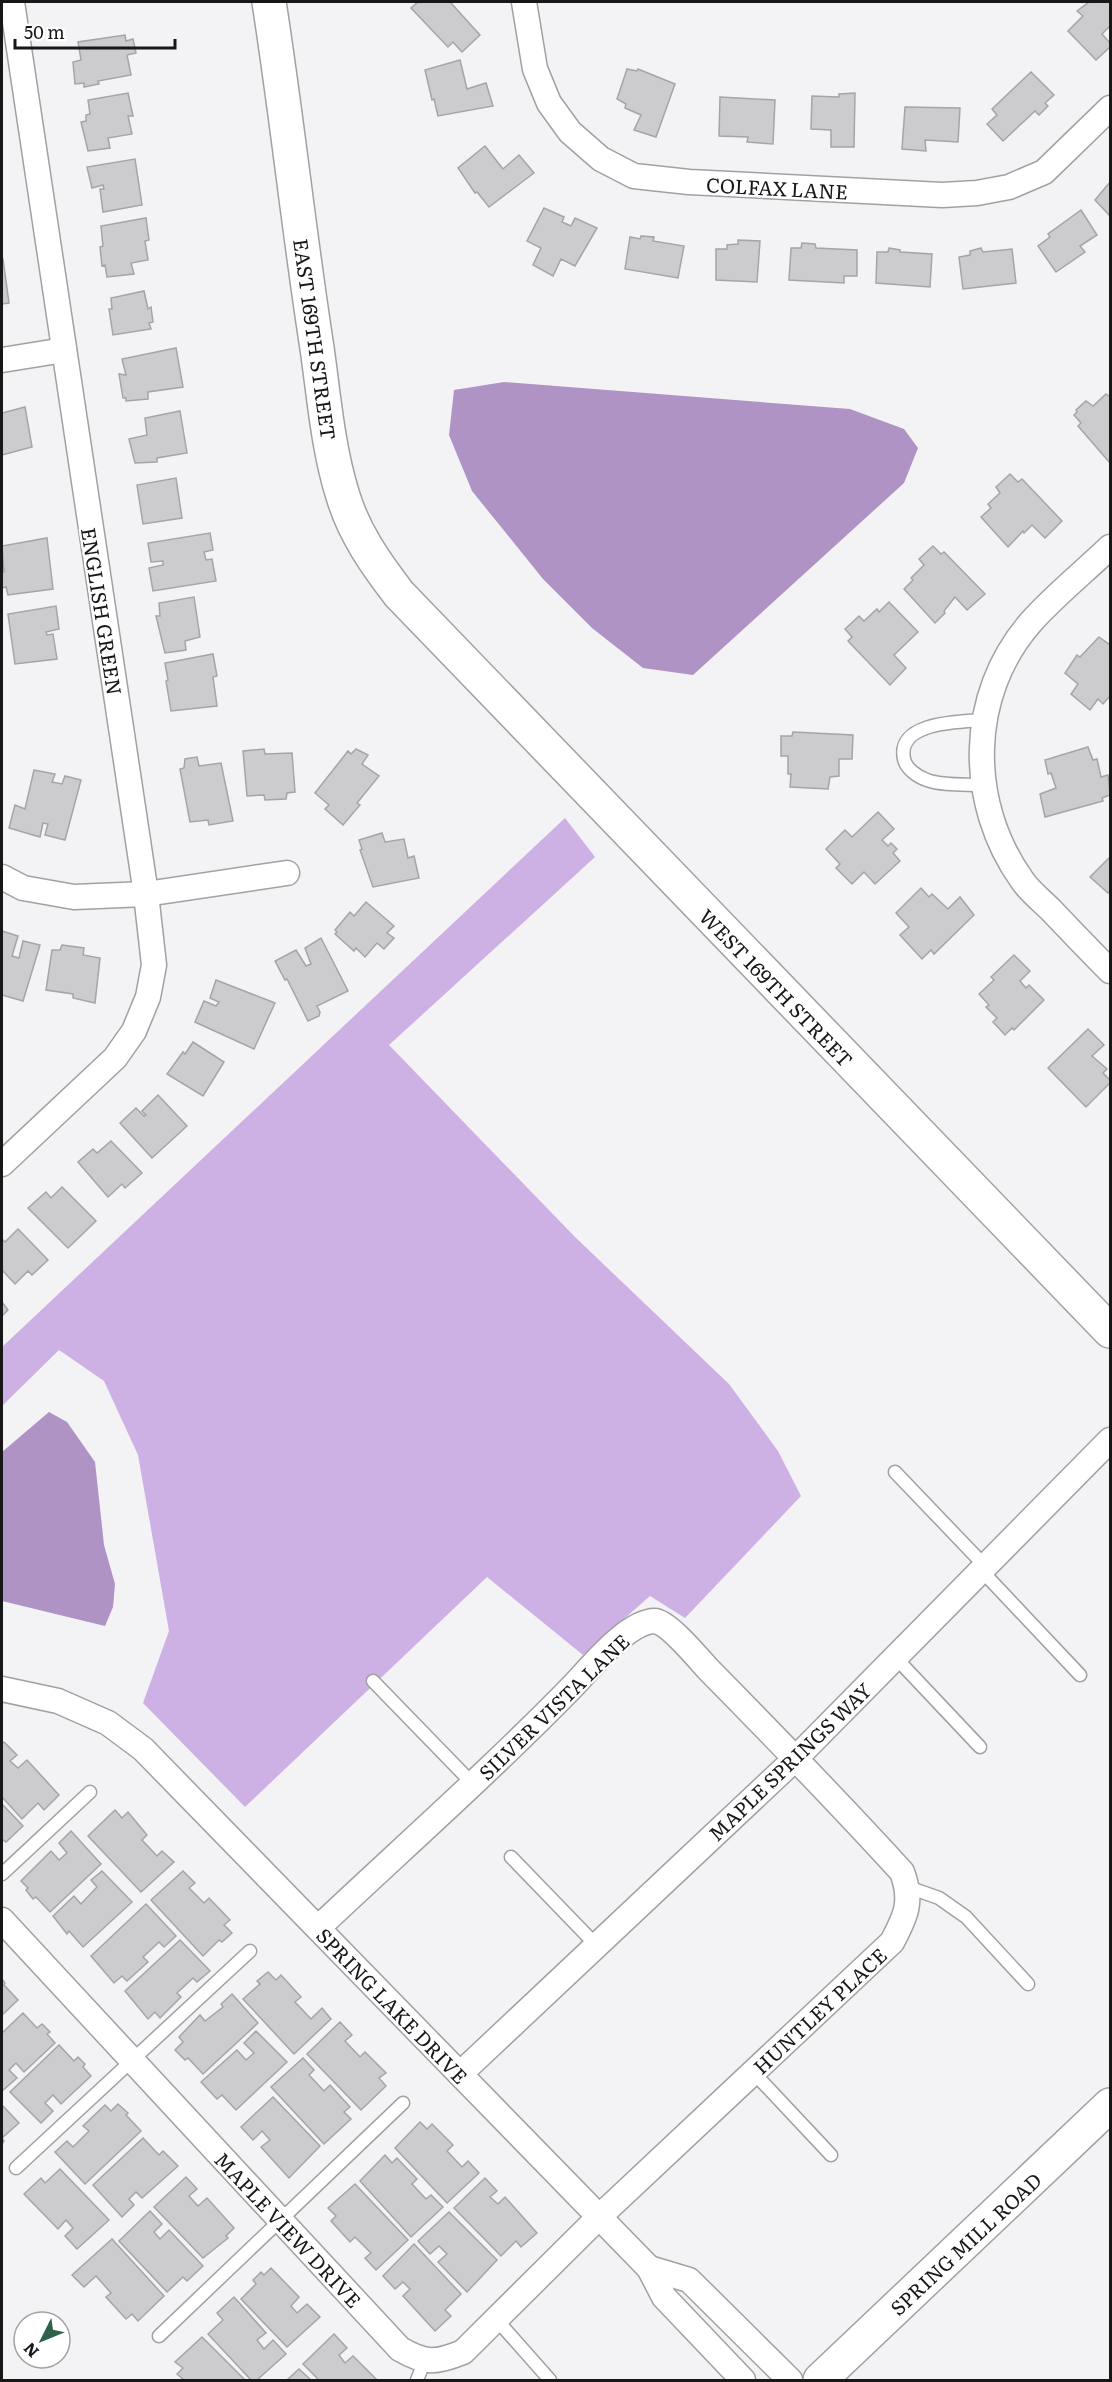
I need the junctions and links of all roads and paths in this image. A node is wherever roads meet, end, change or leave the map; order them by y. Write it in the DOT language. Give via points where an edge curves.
graph roads {
  1 [pos="12,2"];
  2 [pos="269,2"];
  3 [pos="524,2"];
  4 [pos="1110,108"];
  5 [pos="64,350"];
  6 [pos="2,360"];
  7 [pos="1110,547"];
  8 [pos="445,642"];
  9 [pos="985,720"];
  10 [pos="982,785"];
  11 [pos="287,873"];
  12 [pos="2,877"];
  13 [pos="146,894"];
  14 [pos="1110,972"];
  15 [pos="2,1164"];
  16 [pos="1110,1331"];
  17 [pos="1110,1440"];
  18 [pos="895,1472"];
  19 [pos="983,1568"];
  20 [pos="895,1657"];
  21 [pos="1080,1675"];
  22 [pos="372,1681"];
  23 [pos="2,1689"];
  24 [pos="980,1747"];
  25 [pos="793,1755"];
  26 [pos="472,1783"];
  27 [pos="90,1792"];
  28 [pos="511,1857"];
  29 [pos="2,1874"];
  30 [pos="908,1887"];
  31 [pos="2,1920"];
  32 [pos="318,1928"];
  33 [pos="597,1946"];
  34 [pos="250,1951"];
  35 [pos="1028,1984"];
  36 [pos="133,2061"];
  37 [pos="753,2072"];
  38 [pos="460,2074"];
  39 [pos="403,2103"];
  40 [pos="1110,2105"];
  41 [pos="831,2155"];
  42 [pos="16,2168"];
  43 [pos="599,2217"];
  44 [pos="280,2220"];
  45 [pos="649,2268"];
  46 [pos="496,2319"];
  47 [pos="159,2336"];
  48 [pos="421,2370"];
  49 [pos="550,2380"];
  50 [pos="743,2380"];
  51 [pos="790,2380"];
  52 [pos="820,2380"];
  1 -- 5 [label="street, ENGLISH GREEN"];
  2 -- 8 [label="street, EAST 169TH STREET" via="309,298 343,498 379,568"];
  3 -- 4 [label="street, COLFAX LANE" via="535,69 549,103 570,132 601,159 634,176 942,195 977,193 1009,187 1044,171"];
  5 -- 6 [label="street"];
  5 -- 13 [label="street, ENGLISH GREEN"];
  7 -- 9 [label="street" via="1031,622 1014,646 989,697"];
  8 -- 16 [label="street, WEST 169TH STREET"];
  9 -- 10 [label="street" via="980,754"];
  9 -- 10 [label="lane" via="933,725 915,733 904,749 904,762 916,775 930,781"];
  10 -- 14 [label="street" via="1005,854 1023,882"];
  11 -- 13 [label="street"];
  12 -- 13 [label="street" via="23,888 74,897"];
  13 -- 15 [label="street, ENGLISH GREEN" via="154,965 148,997 135,1031 115,1058"];
  17 -- 19 [label="street, MAPLE SPRINGS WAY"];
  18 -- 19 [label="lane"];
  19 -- 20 [label="street, MAPLE SPRINGS WAY"];
  19 -- 21 [label="lane"];
  20 -- 24 [label="lane"];
  20 -- 25 [label="street, MAPLE SPRINGS WAY"];
  22 -- 26 [label="lane"];
  23 -- 32 [label="street, SPRING LAKE DRIVE" via="58,1701 108,1723 143,1749"];
  25 -- 26 [label="street, SILVER VISTA LANE" via="686,1645 655,1621 638,1626 614,1644"];
  25 -- 30 [label="street" via="902,1872"];
  25 -- 33 [label="street, MAPLE SPRINGS WAY"];
  26 -- 32 [label="street, SILVER VISTA LANE"];
  27 -- 29 [label="lane"];
  28 -- 33 [label="lane"];
  30 -- 35 [label="lane" via="939,1898 966,1917"];
  30 -- 37 [label="street, HUNTLEY PLACE" via="908,1903 892,1942"];
  31 -- 36 [label="street, MAPLE VIEW DRIVE"];
  32 -- 38 [label="street, SPRING LAKE DRIVE"];
  33 -- 38 [label="street, MAPLE SPRINGS WAY"];
  34 -- 36 [label="lane"];
  36 -- 42 [label="lane"];
  36 -- 44 [label="street, MAPLE VIEW DRIVE"];
  37 -- 41 [label="lane"];
  37 -- 43 [label="street, HUNTLEY PLACE"];
  38 -- 43 [label="street, SPRING LAKE DRIVE"];
  39 -- 44 [label="lane"];
  40 -- 52 [label="street, SPRING MILL ROAD"];
  43 -- 45 [label="street, SPRING LAKE DRIVE"];
  43 -- 46 [label="street, MAPLE VIEW DRIVE"];
  44 -- 47 [label="lane"];
  44 -- 48 [label="street, MAPLE VIEW DRIVE" via="400,2349 417,2359"];
  45 -- 50 [label="street, SPRING LAKE DRIVE" via="664,2297"];
  45 -- 51 [label="street" via="689,2280"];
  46 -- 48 [label="street, MAPLE VIEW DRIVE" via="463,2352"];
  46 -- 49 [label="lane"];
}
